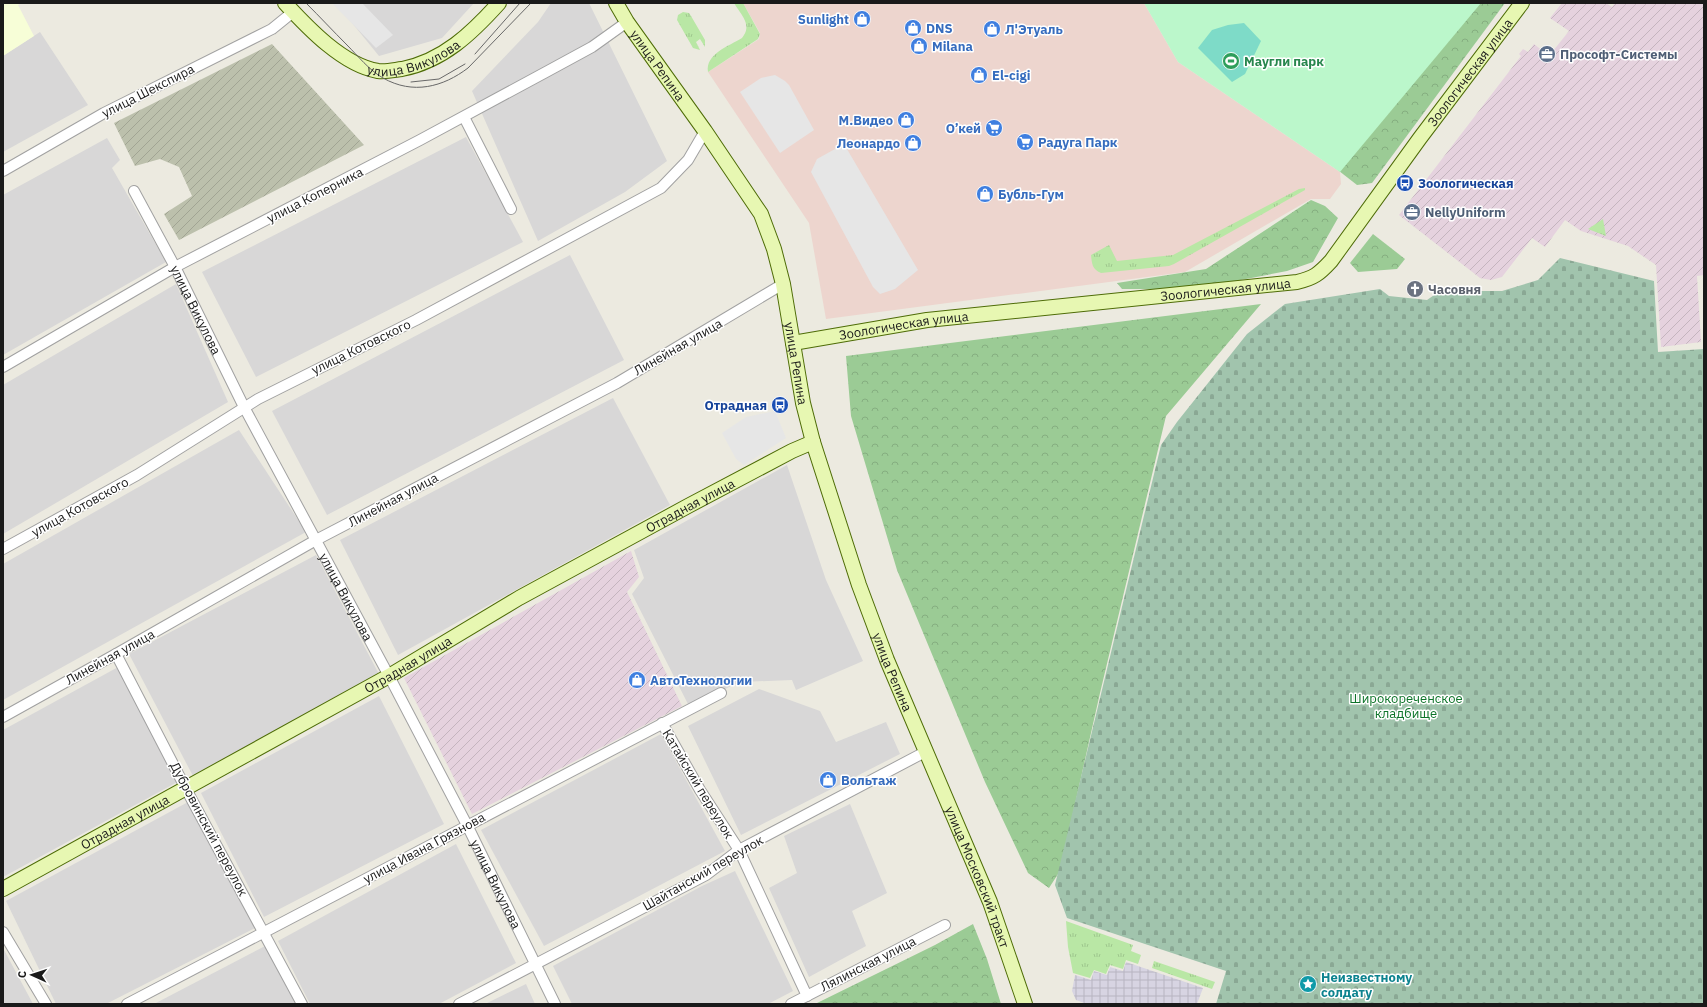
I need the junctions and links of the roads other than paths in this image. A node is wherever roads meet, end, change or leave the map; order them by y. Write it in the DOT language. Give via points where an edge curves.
graph roads {
  1 [pos="499,3"];
  2 [pos="616,3"];
  3 [pos="1522,3"];
  4 [pos="289,8"];
  5 [pos="627,22"];
  6 [pos="464,117"];
  7 [pos="705,130"];
  8 [pos="3,171"];
  9 [pos="134,191"];
  10 [pos="511,210"];
  11 [pos="175,267"];
  12 [pos="783,284"];
  13 [pos="794,343"];
  14 [pos="3,367"];
  15 [pos="244,407"];
  16 [pos="813,442"];
  17 [pos="316,540"];
  18 [pos="3,550"];
  19 [pos="116,654"];
  20 [pos="389,676"];
  21 [pos="721,693"];
  22 [pos="3,717"];
  23 [pos="662,723"];
  24 [pos="925,752"];
  25 [pos="186,789"];
  26 [pos="467,825"];
  27 [pos="739,850"];
  28 [pos="3,889"];
  29 [pos="945,925"];
  30 [pos="3,932"];
  31 [pos="265,933"];
  32 [pos="536,965"];
  33 [pos="807,996"];
  34 [pos="46,1004"];
  35 [pos="127,1004"];
  36 [pos="302,1004"];
  37 [pos="459,1004"];
  38 [pos="555,1004"];
  39 [pos="790,1004"];
  40 [pos="1025,1004"];
  1 -- 4 [label="street, улица Викулова" via="474,31 455,46 420,65 393,71 378,71 349,59 333,49"];
  2 -- 5 [label="street, улица Репина"];
  3 -- 13 [label="street, Зоологическая улица" via="1331,261 1318,275 1308,280 927,320"];
  4 -- 8 [label="street, улица Шекспира" via="272,29 104,113"];
  5 -- 6 [label="street, улица Коперника" via="592,47"];
  5 -- 7 [label="street, улица Репина"];
  6 -- 10 [label="street"];
  6 -- 11 [label="street, улица Коперника"];
  7 -- 12 [label="street, улица Репина" via="761,214"];
  7 -- 15 [label="street, улица Котовского" via="688,160 661,188 416,320"];
  9 -- 11 [label="street, улица Викулова"];
  11 -- 14 [label="street, улица Коперника"];
  11 -- 15 [label="street, улица Викулова"];
  12 -- 13 [label="street, улица Репина"];
  12 -- 17 [label="street, Линейная улица" via="617,383"];
  13 -- 16 [label="street, улица Репина" via="803,403"];
  15 -- 17 [label="street, улица Викулова"];
  15 -- 18 [label="street, улица Котовского" via="137,475"];
  16 -- 20 [label="street, Отрадная улица" via="716,491 518,598"];
  16 -- 24 [label="street, улица Репина" via="859,585"];
  17 -- 19 [label="street, Линейная улица"];
  17 -- 20 [label="street, улица Викулова"];
  19 -- 22 [label="street, Линейная улица"];
  19 -- 25 [label="street, Дубровинский переулок"];
  20 -- 25 [label="street, Отрадная улица"];
  20 -- 26 [label="street, улица Викулова"];
  21 -- 23 [label="street, улица Ивана Грязнова"];
  23 -- 26 [label="street, улица Ивана Грязнова"];
  23 -- 27 [label="street, Катайский переулок" via="700,790"];
  24 -- 27 [label="street, Шайтанский переулок"];
  24 -- 40 [label="street, улица Московский тракт" via="990,902"];
  25 -- 28 [label="street, Отрадная улица"];
  25 -- 31 [label="street, Дубровинский переулок"];
  26 -- 31 [label="street, улица Ивана Грязнова"];
  26 -- 32 [label="street, улица Викулова"];
  27 -- 32 [label="street, Шайтанский переулок" via="706,874"];
  27 -- 33 [label="street, Катайский переулок"];
  29 -- 33 [label="street, Лялинская улица"];
  30 -- 34 [label="street"];
  31 -- 35 [label="street, улица Ивана Грязнова"];
  31 -- 36 [label="street, Дубровинский переулок"];
  32 -- 37 [label="street, Шайтанский переулок"];
  32 -- 38 [label="street, улица Викулова"];
  33 -- 39 [label="street, Лялинская улица"];
}
